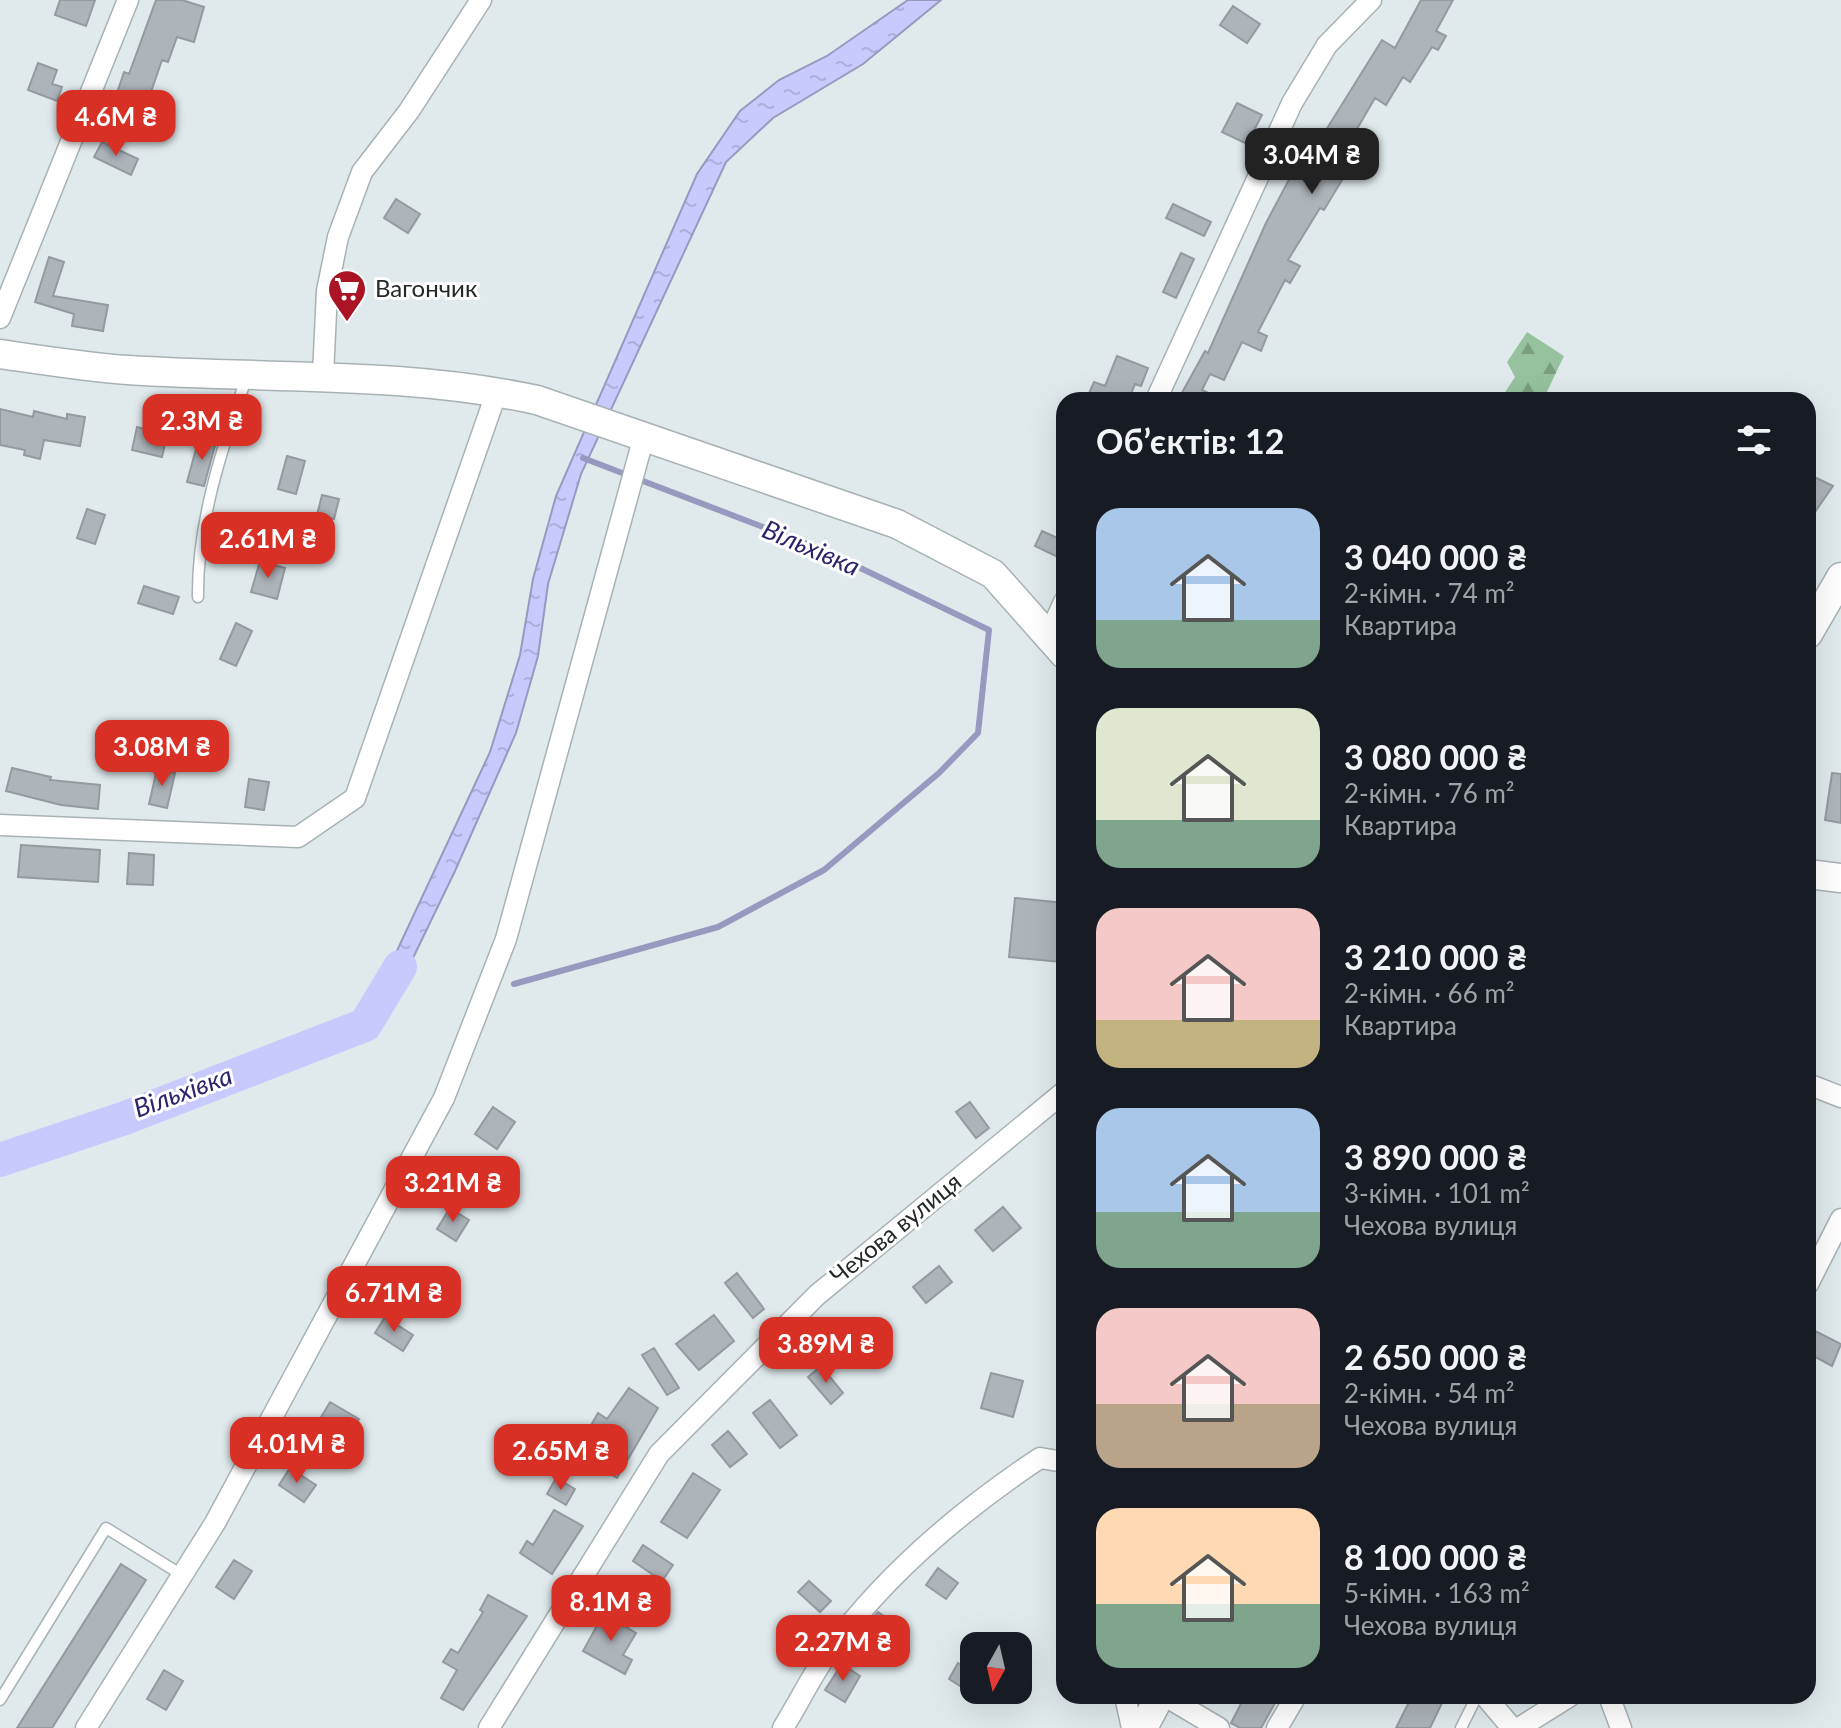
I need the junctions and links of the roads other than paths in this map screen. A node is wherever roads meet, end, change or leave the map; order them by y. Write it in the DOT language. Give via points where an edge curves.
graph roads {
  1 [pos="128,0"];
  2 [pos="481,0"];
  3 [pos="1371,0"];
  4 [pos="0,318"];
  5 [pos="0,354"];
  6 [pos="248,373"];
  7 [pos="323,375"];
  8 [pos="497,391"];
  9 [pos="1160,392"];
  10 [pos="632,435"];
  11 [pos="1841,577"];
  12 [pos="198,597"];
  13 [pos="1816,620"];
  14 [pos="1056,647"];
  15 [pos="0,825"];
  16 [pos="1816,875"];
  17 [pos="1841,878"];
  18 [pos="1816,1087"];
  19 [pos="1841,1097"];
  20 [pos="1056,1099"];
  21 [pos="1841,1219"];
  22 [pos="1816,1268"];
  23 [pos="1056,1461"];
  24 [pos="182,1575"];
  25 [pos="0,1700"];
  26 [pos="1127,1704"];
  27 [pos="1158,1704"];
  28 [pos="1177,1704"];
  29 [pos="1291,1704"];
  30 [pos="1473,1704"];
  31 [pos="1492,1704"];
  32 [pos="1557,1704"];
  33 [pos="1612,1704"];
  34 [pos="86,1728"];
  35 [pos="489,1728"];
  36 [pos="783,1728"];
  37 [pos="1132,1728"];
  38 [pos="1143,1728"];
  39 [pos="1219,1728"];
  40 [pos="1277,1728"];
  41 [pos="1461,1728"];
  42 [pos="1512,1728"];
  43 [pos="1519,1728"];
  44 [pos="1621,1728"];
  1 -- 4 [label="street"];
  2 -- 7 [label="street" via="362,172 338,237 327,291"];
  3 -- 9 [label="street" via="1327,45 1292,103"];
  5 -- 6 [label="street" via="127,370"];
  6 -- 7 [label="street"];
  6 -- 12 [label="lane" via="198,555"];
  7 -- 8 [label="street"];
  8 -- 10 [label="street"];
  8 -- 15 [label="street" via="355,798 298,837"];
  10 -- 14 [label="street" via="897,524 993,574"];
  10 -- 24 [label="street" via="506,939 444,1098"];
  11 -- 13 [label="street"];
  16 -- 17 [label="street"];
  18 -- 19 [label="street"];
  20 -- 35 [label="street, Чехова вулиця" via="817,1295 659,1454"];
  21 -- 22 [label="street"];
  23 -- 36 [label="street" via="1040,1458 985,1494 890,1580 827,1654"];
  24 -- 25 [label="lane" via="106,1528"];
  24 -- 34 [label="street"];
  26 -- 37 [label="street"];
  27 -- 38 [label="street"];
  28 -- 39 [label="street"];
  29 -- 40 [label="street"];
  30 -- 41 [label="lane"];
  31 -- 42 [label="street"];
  32 -- 43 [label="street"];
  33 -- 44 [label="street"];
}
